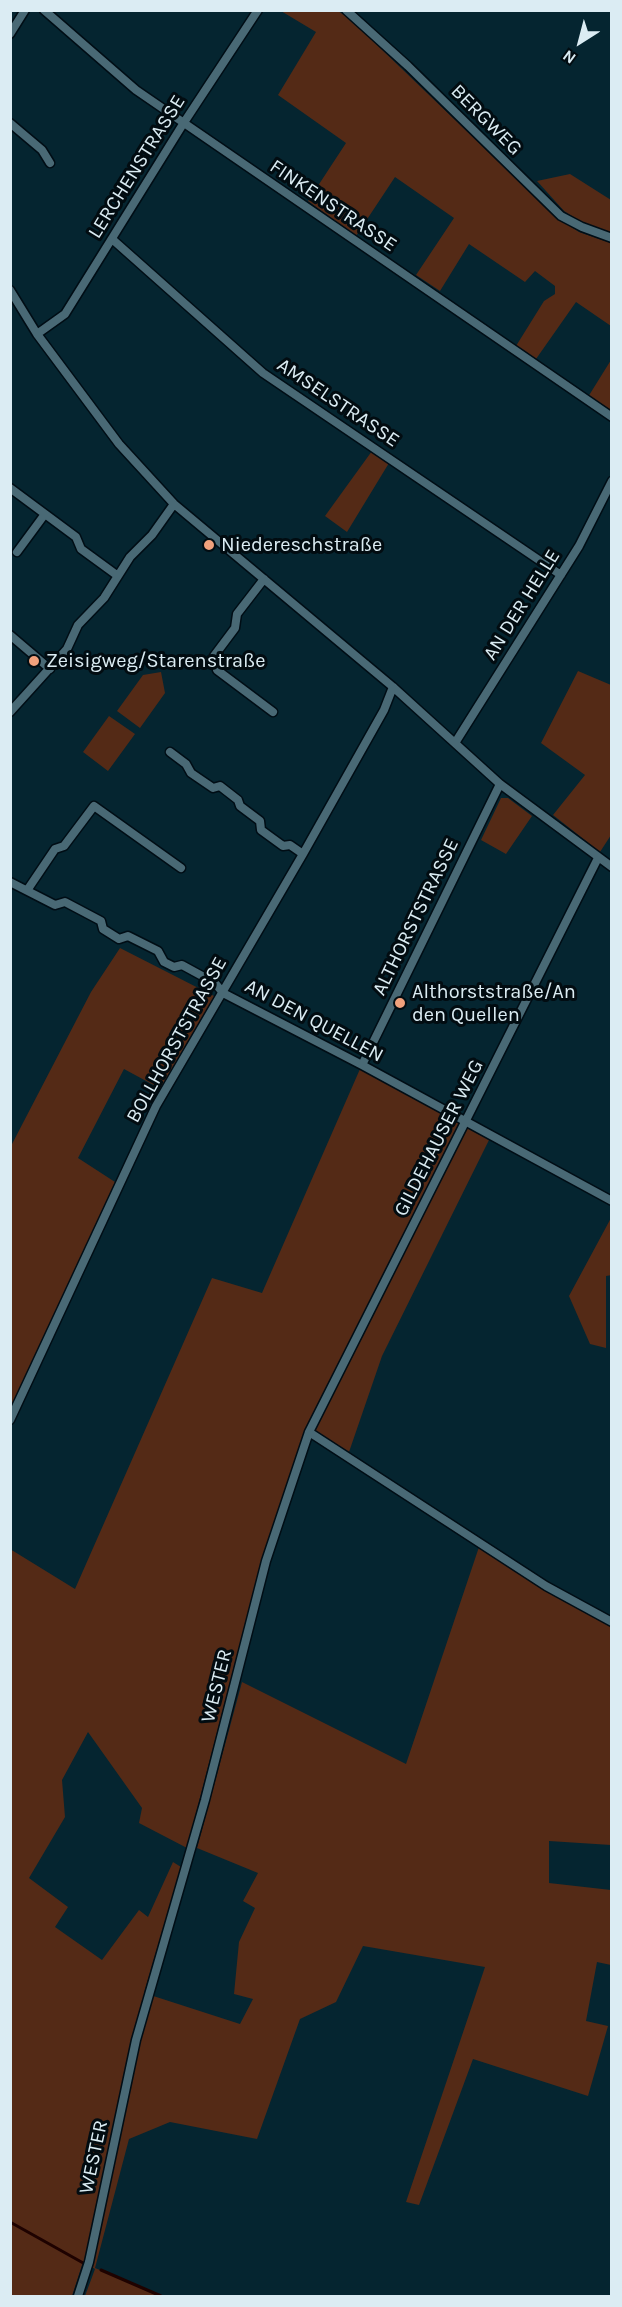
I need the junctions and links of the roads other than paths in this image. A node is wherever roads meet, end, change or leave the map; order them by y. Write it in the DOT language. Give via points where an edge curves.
graph roads {
  1 [pos="25,10"];
  2 [pos="44,10"];
  3 [pos="258,10"];
  4 [pos="346,10"];
  5 [pos="10,34"];
  6 [pos="10,123"];
  7 [pos="183,124"];
  8 [pos="50,163"];
  9 [pos="612,238"];
  10 [pos="112,239"];
  11 [pos="10,290"];
  12 [pos="38,334"];
  13 [pos="612,417"];
  14 [pos="612,481"];
  15 [pos="10,488"];
  16 [pos="174,504"];
  17 [pos="45,514"];
  18 [pos="17,552"];
  19 [pos="561,574"];
  20 [pos="118,576"];
  21 [pos="264,579"];
  22 [pos="10,635"];
  23 [pos="50,669"];
  24 [pos="393,687"];
  25 [pos="10,712"];
  26 [pos="273,712"];
  27 [pos="455,742"];
  28 [pos="170,752"];
  29 [pos="500,784"];
  30 [pos="303,854"];
  31 [pos="598,858"];
  32 [pos="612,867"];
  33 [pos="181,868"];
  34 [pos="10,882"];
  35 [pos="28,889"];
  36 [pos="223,993"];
  37 [pos="362,1065"];
  38 [pos="466,1121"];
  39 [pos="612,1201"];
  40 [pos="10,1419"];
  41 [pos="309,1432"];
  42 [pos="612,1622"];
  43 [pos="78,2296"];
  1 -- 5 [label="street"];
  2 -- 7 [label="street, FINKENSTRASSE" via="136,90"];
  3 -- 7 [label="street, LERCHENSTRASSE"];
  4 -- 9 [label="street, BERGWEG" via="561,216"];
  6 -- 8 [label="street" via="42,150"];
  7 -- 10 [label="street, LERCHENSTRASSE"];
  7 -- 13 [label="street, FINKENSTRASSE"];
  10 -- 12 [label="street, LERCHENSTRASSE" via="65,314"];
  10 -- 19 [label="street, AMSELSTRASSE" via="263,373"];
  11 -- 12 [label="street"];
  12 -- 16 [label="street" via="119,444"];
  14 -- 19 [label="street, AN DER HELLE"];
  15 -- 17 [label="street"];
  16 -- 20 [label="street"];
  16 -- 21 [label="street"];
  17 -- 18 [label="street"];
  17 -- 20 [label="street" via="76,537 81,549"];
  19 -- 27 [label="street, AN DER HELLE"];
  20 -- 23 [label="street" via="104,598 78,625 67,649"];
  21 -- 24 [label="street"];
  21 -- 26 [label="street" via="237,614 235,628 214,656 217,670"];
  22 -- 23 [label="street"];
  23 -- 25 [label="street"];
  24 -- 27 [label="street"];
  24 -- 30 [label="street, BOLLHORSTSTRASSE"];
  27 -- 29 [label="street"];
  28 -- 30 [label="street" via="191,773 213,788 220,786 238,800 260,821 261,830"];
  29 -- 31 [label="street"];
  29 -- 37 [label="street, ALTHORSTSTRASSE"];
  30 -- 36 [label="street, BOLLHORSTSTRASSE"];
  31 -- 32 [label="street"];
  31 -- 38 [label="street, GILDEHAUSER WEG"];
  33 -- 35 [label="street" via="94,807 64,846 56,849"];
  34 -- 35 [label="street, AN DEN QUELLEN"];
  35 -- 36 [label="street, AN DEN QUELLEN" via="55,905 65,902 101,921 103,929 119,939 128,936 158,951 164,962 174,968 182,965"];
  36 -- 37 [label="street, AN DEN QUELLEN"];
  36 -- 40 [label="street, BOLLHORSTSTRASSE" via="156,1106"];
  37 -- 38 [label="street, AN DEN QUELLEN"];
  38 -- 39 [label="street, AN DEN QUELLEN"];
  38 -- 41 [label="street, GILDEHAUSER WEG"];
  41 -- 42 [label="street" via="546,1586"];
  41 -- 43 [label="street, WESTER" via="266,1561 205,1800 136,2040 89,2262"];
}
